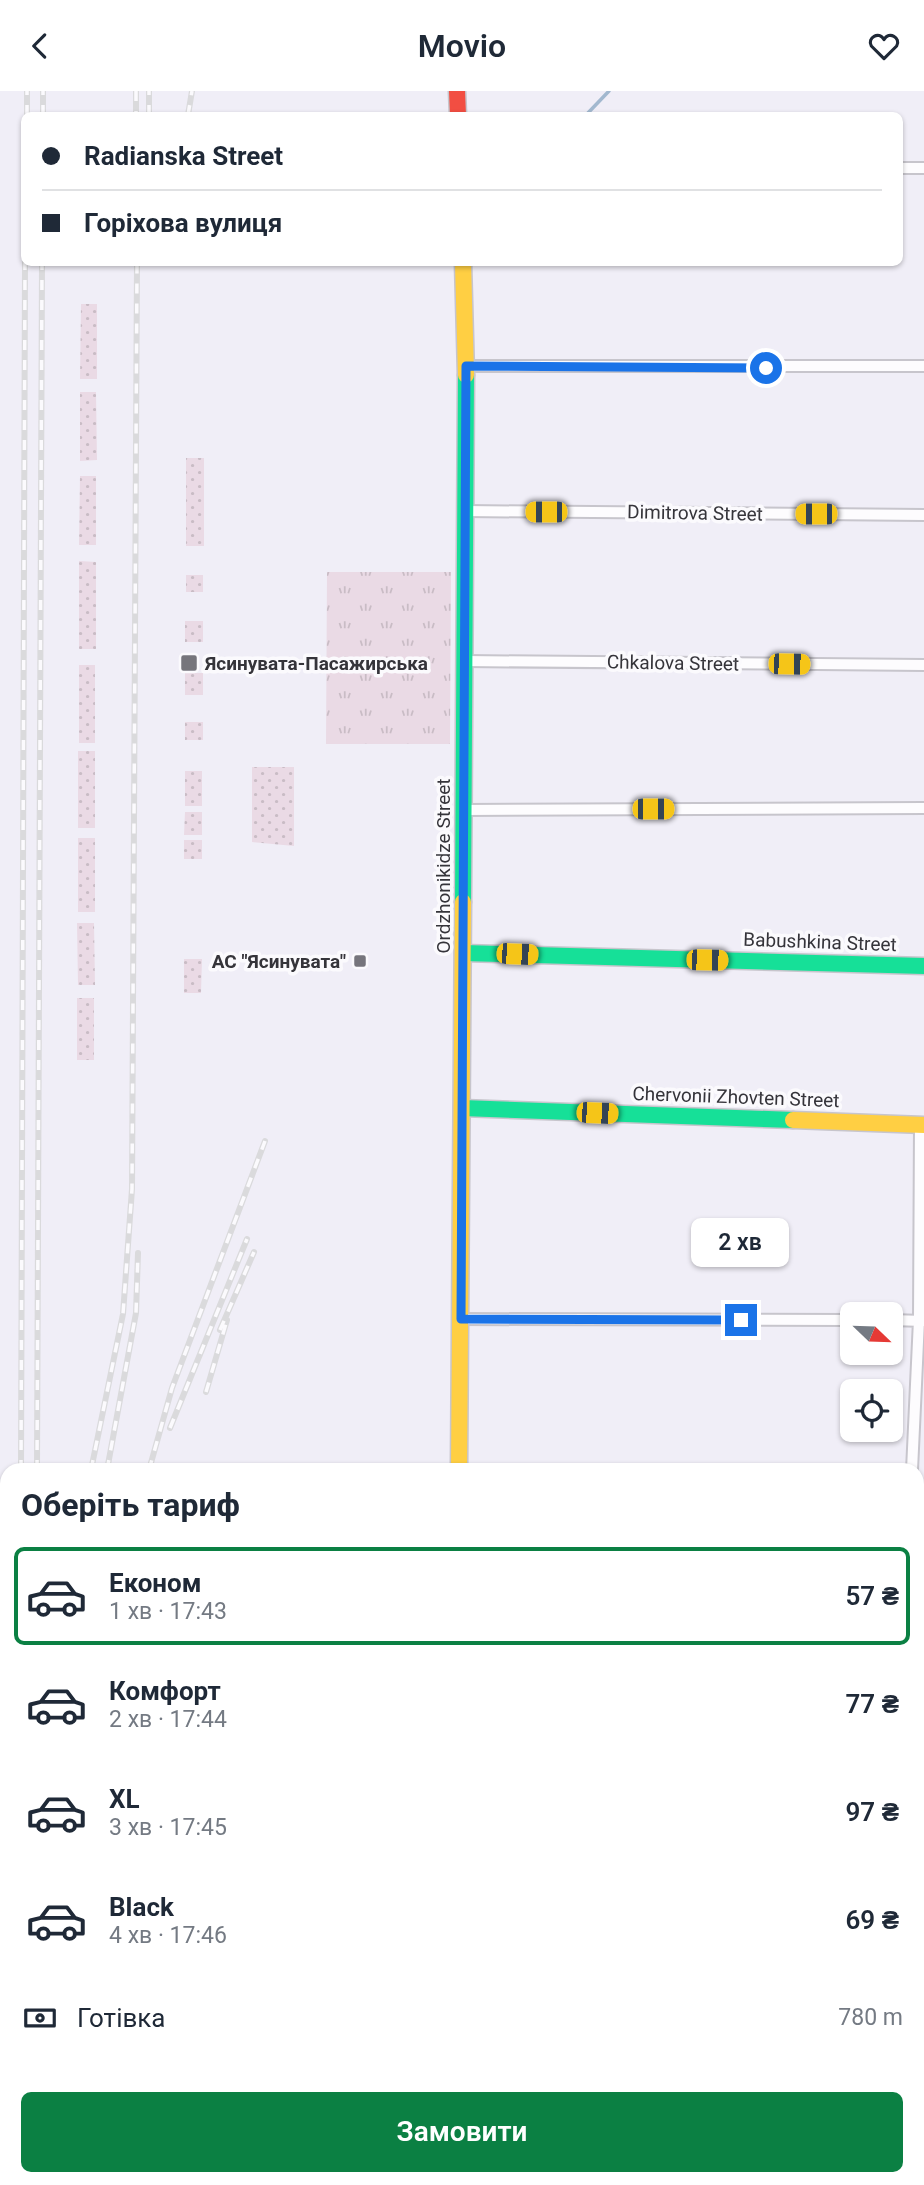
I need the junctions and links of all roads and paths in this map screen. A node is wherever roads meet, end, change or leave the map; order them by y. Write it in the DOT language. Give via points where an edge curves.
graph roads {
  1 [pos="457,91"];
  2 [pos="458,112"];
  3 [pos="903,168"];
  4 [pos="924,168"];
  5 [pos="463,266"];
  6 [pos="466,366"];
  7 [pos="924,366"];
  8 [pos="465,511"];
  9 [pos="924,515"];
  10 [pos="465,661"];
  11 [pos="924,665"];
  12 [pos="924,808"];
  13 [pos="464,810"];
  14 [pos="463,953"];
  15 [pos="924,966"];
  16 [pos="462,1108"];
  17 [pos="922,1125"];
  18 [pos="461,1319"];
  19 [pos="840,1320"];
  20 [pos="903,1320"];
  21 [pos="922,1320"];
  22 [pos="459,1463"];
  23 [pos="916,1463"];
  1 -- 2 [label="main road"];
  3 -- 4 [label="street"];
  5 -- 6 [label="main road, Ordzhonikidze Street"];
  6 -- 7 [label="street"];
  6 -- 8 [label="main road, Ordzhonikidze Street"];
  8 -- 9 [label="street, Dimitrova Street"];
  8 -- 10 [label="main road, Ordzhonikidze Street"];
  10 -- 11 [label="street, Chkalova Street"];
  10 -- 13 [label="main road, Ordzhonikidze Street"];
  12 -- 13 [label="street"];
  13 -- 14 [label="main road, Ordzhonikidze Street"];
  14 -- 15 [label="main road, Babushkina Street"];
  14 -- 16 [label="main road, Ordzhonikidze Street"];
  16 -- 17 [label="main road, Chervonii Zhovten Street"];
  16 -- 18 [label="main road, Ordzhonikidze Street"];
  17 -- 21 [label="street"];
  18 -- 19 [label="street"];
  18 -- 22 [label="main road, Ordzhonikidze Street"];
  20 -- 21 [label="street"];
  21 -- 23 [label="street"];
}
